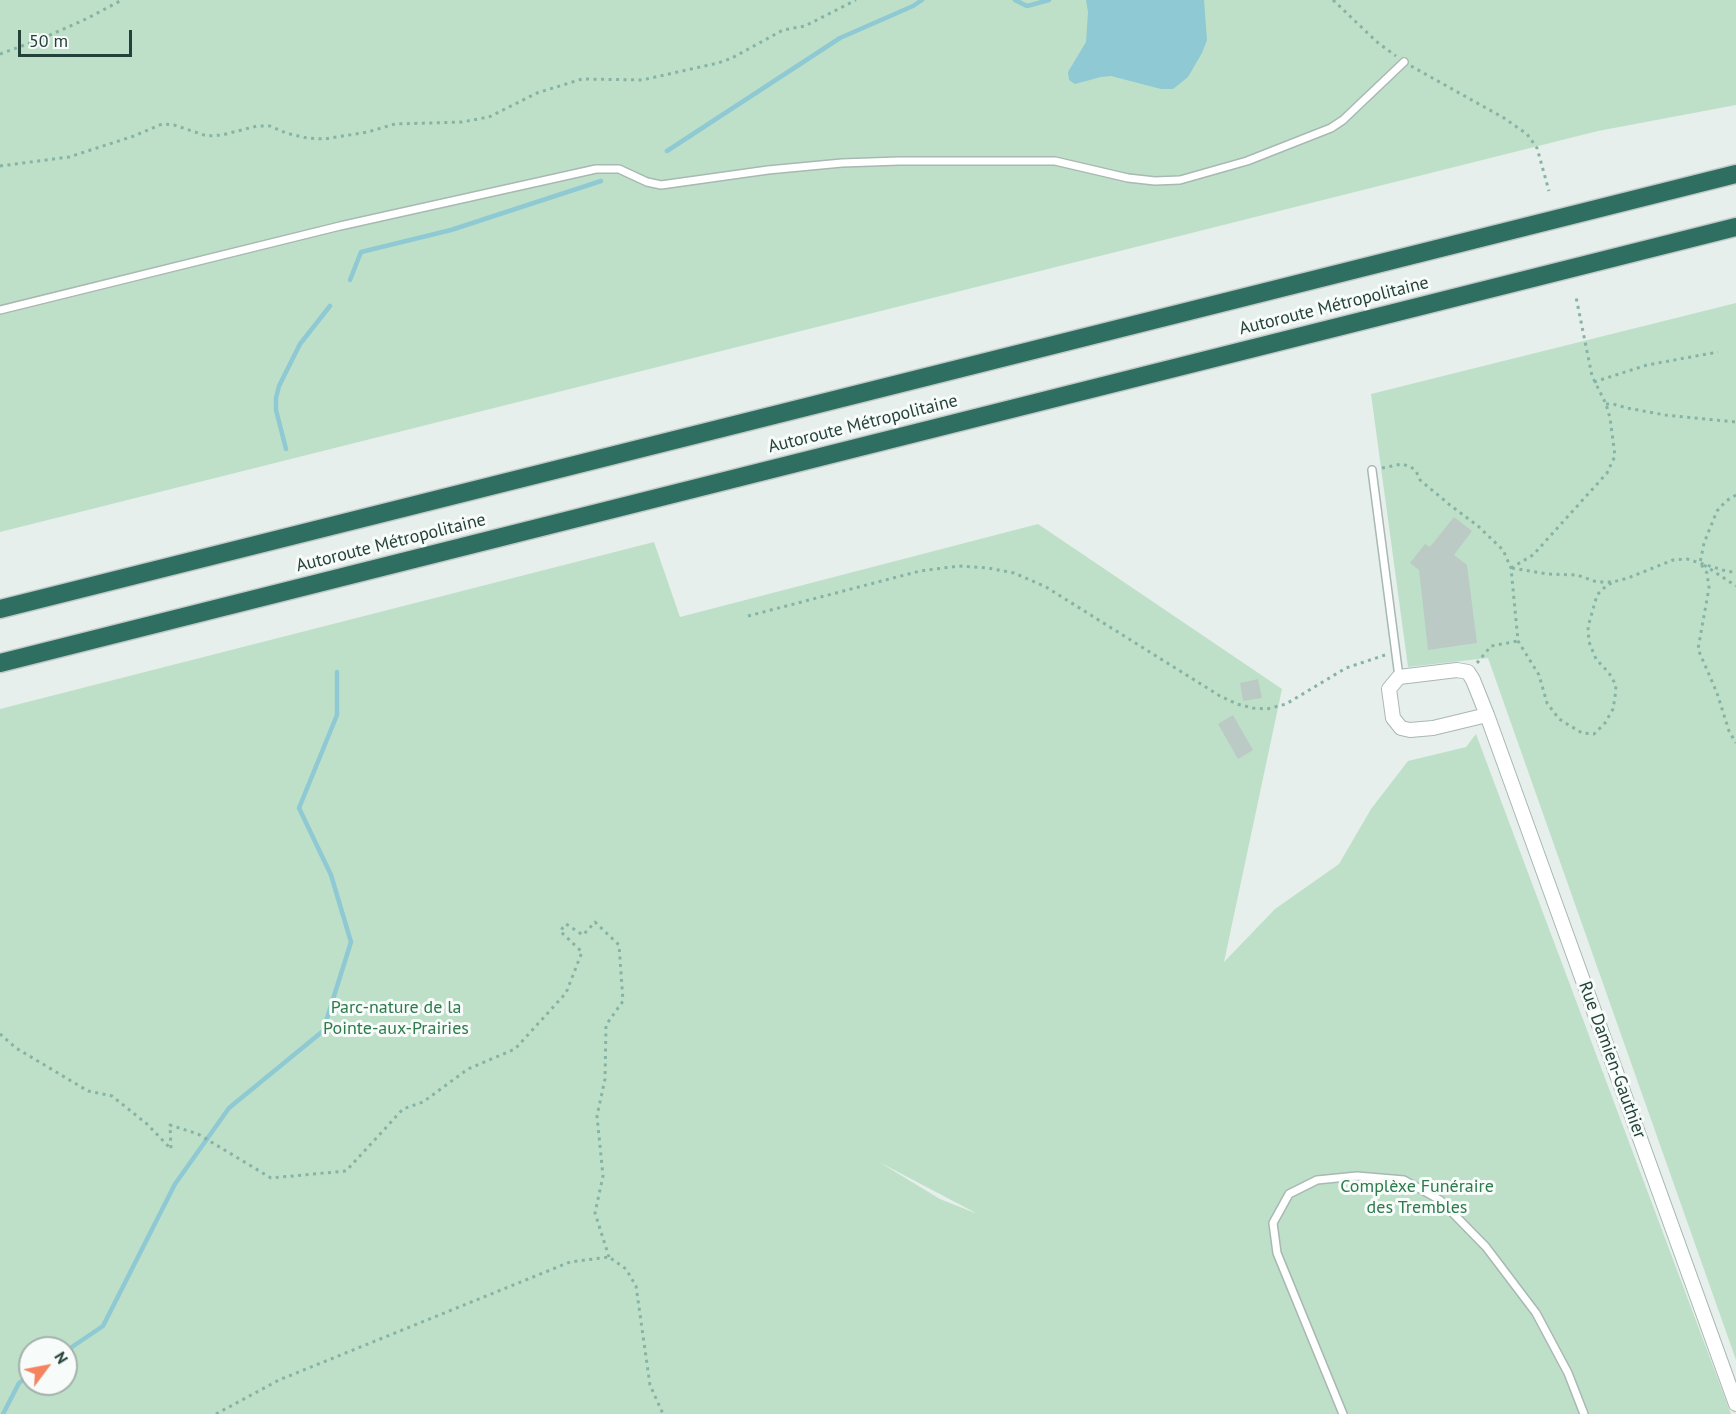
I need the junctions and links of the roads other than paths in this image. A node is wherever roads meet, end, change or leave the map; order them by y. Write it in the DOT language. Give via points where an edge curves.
graph roads {
  1 [pos="1404,62"];
  2 [pos="1736,174"];
  3 [pos="1736,227"];
  4 [pos="0,310"];
  5 [pos="1372,470"];
  6 [pos="0,609"];
  7 [pos="0,663"];
  8 [pos="1399,677"];
  9 [pos="1487,715"];
  10 [pos="1736,1404"];
  11 [pos="1344,1414"];
  12 [pos="1584,1414"];
  1 -- 4 [label="lane" via="1330,128 1247,161 1180,180 1128,178 1055,161 842,163 661,185 619,169 596,169 340,226"];
  2 -- 6 [label="highway, Autoroute Métropolitaine"];
  3 -- 7 [label="highway, Autoroute Métropolitaine"];
  5 -- 8 [label="lane"];
  8 -- 9 [label="street, Rue Damien-Gauthier" via="1468,672"];
  8 -- 9 [label="street" via="1389,689 1393,718 1401,728 1433,728"];
  9 -- 10 [label="street, Rue Damien-Gauthier"];
  11 -- 12 [label="lane" via="1277,1253 1273,1223 1289,1194 1317,1180 1357,1176 1404,1180 1440,1200 1486,1247 1536,1313 1568,1373"];
}
